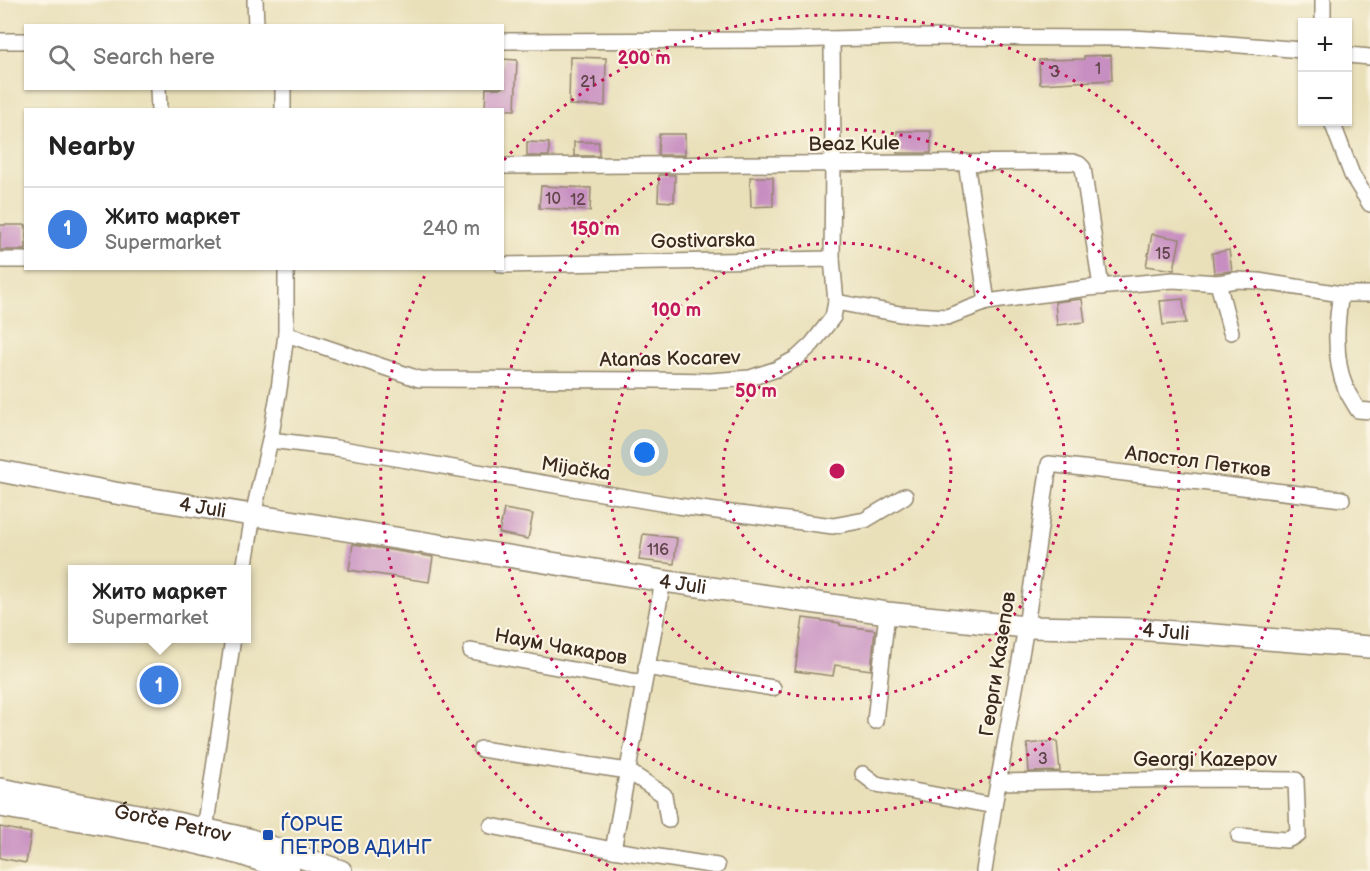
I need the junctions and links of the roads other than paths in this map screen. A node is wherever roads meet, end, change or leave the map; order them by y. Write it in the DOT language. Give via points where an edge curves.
graph roads {
  1 [pos="255,0"];
  2 [pos="1323,0"];
  3 [pos="1323,18"];
  4 [pos="256,24"];
  5 [pos="832,39"];
  6 [pos="0,41"];
  7 [pos="24,41"];
  8 [pos="504,41"];
  9 [pos="1298,50"];
  10 [pos="1352,55"];
  11 [pos="1370,57"];
  12 [pos="158,90"];
  13 [pos="283,90"];
  14 [pos="159,108"];
  15 [pos="283,108"];
  16 [pos="1334,126"];
  17 [pos="966,162"];
  18 [pos="834,164"];
  19 [pos="504,166"];
  20 [pos="1370,204"];
  21 [pos="831,258"];
  22 [pos="0,260"];
  23 [pos="24,260"];
  24 [pos="504,265"];
  25 [pos="286,270"];
  26 [pos="1218,283"];
  27 [pos="1101,286"];
  28 [pos="1341,294"];
  29 [pos="1370,294"];
  30 [pos="836,302"];
  31 [pos="987,302"];
  32 [pos="1231,332"];
  33 [pos="286,334"];
  34 [pos="1370,411"];
  35 [pos="270,440"];
  36 [pos="1049,464"];
  37 [pos="0,471"];
  38 [pos="905,496"];
  39 [pos="1342,500"];
  40 [pos="253,515"];
  41 [pos="245,565"];
  42 [pos="663,581"];
  43 [pos="887,613"];
  44 [pos="1026,627"];
  45 [pos="232,643"];
  46 [pos="1370,646"];
  47 [pos="471,651"];
  48 [pos="646,667"];
  49 [pos="643,683"];
  50 [pos="773,688"];
  51 [pos="875,721"];
  52 [pos="481,749"];
  53 [pos="628,771"];
  54 [pos="863,774"];
  55 [pos="999,782"];
  56 [pos="0,789"];
  57 [pos="0,806"];
  58 [pos="994,806"];
  59 [pos="668,820"];
  60 [pos="491,826"];
  61 [pos="1239,836"];
  62 [pos="204,837"];
  63 [pos="613,849"];
  64 [pos="717,866"];
  65 [pos="289,871"];
  66 [pos="341,871"];
  67 [pos="984,871"];
  1 -- 4 [label="street"];
  2 -- 3 [label="street"];
  5 -- 8 [label="street"];
  5 -- 9 [label="street" via="1131,38"];
  5 -- 18 [label="street"];
  6 -- 7 [label="street"];
  10 -- 11 [label="street"];
  12 -- 14 [label="street"];
  13 -- 15 [label="street"];
  16 -- 20 [label="street" via="1352,175"];
  17 -- 18 [label="street, Beaz Kule"];
  17 -- 27 [label="street, Beaz Kule" via="1079,164 1083,168"];
  17 -- 31 [label="street"];
  18 -- 19 [label="street, Beaz Kule"];
  18 -- 21 [label="street"];
  21 -- 24 [label="street, Gostivarska"];
  21 -- 30 [label="street"];
  22 -- 23 [label="street"];
  25 -- 33 [label="street"];
  26 -- 27 [label="street" via="1173,280"];
  26 -- 28 [label="street" via="1236,280"];
  26 -- 32 [label="street"];
  27 -- 31 [label="street"];
  28 -- 29 [label="street"];
  28 -- 34 [label="street" via="1337,338 1343,378 1358,410"];
  30 -- 31 [label="street" via="900,314 947,317"];
  30 -- 33 [label="street, Atanas Kocarev" via="833,317 797,358 750,378 710,381 419,379"];
  33 -- 35 [label="street"];
  35 -- 38 [label="street, Mijačka" via="678,506 833,526 865,520"];
  35 -- 40 [label="street"];
  36 -- 39 [label="street, Апостол Петков"];
  36 -- 44 [label="street, Георги Казепов"];
  37 -- 40 [label="street, 4 Juli"];
  40 -- 41 [label="street"];
  40 -- 42 [label="street, 4 Juli"];
  42 -- 43 [label="street, 4 Juli"];
  42 -- 48 [label="street, Наум Чакаров"];
  43 -- 44 [label="street, 4 Juli"];
  43 -- 51 [label="street"];
  44 -- 46 [label="street, 4 Juli" via="1137,628"];
  44 -- 55 [label="street, Георги Казепов"];
  45 -- 62 [label="street"];
  47 -- 49 [label="street, Наум Чакаров"];
  48 -- 49 [label="street, Наум Чакаров"];
  48 -- 50 [label="street, Наум Чакаров"];
  49 -- 53 [label="street, Наум Чакаров"];
  52 -- 53 [label="street"];
  53 -- 59 [label="street" via="663,795"];
  53 -- 63 [label="street, Наум Чакаров"];
  54 -- 58 [label="street" via="876,784"];
  55 -- 58 [label="street, Георги Казепов"];
  55 -- 61 [label="street, Georgi Kazepov" via="1296,780 1298,835 1287,840"];
  56 -- 62 [label="street, Ǵorče Petrov"];
  57 -- 62 [label="street, Ǵorče Petrov" via="140,831"];
  58 -- 67 [label="street, Георги Казепов"];
  60 -- 63 [label="street"];
  62 -- 65 [label="street, Ǵorče Petrov"];
  62 -- 66 [label="street, Ǵorče Petrov" via="248,839"];
  63 -- 64 [label="street"];
}
